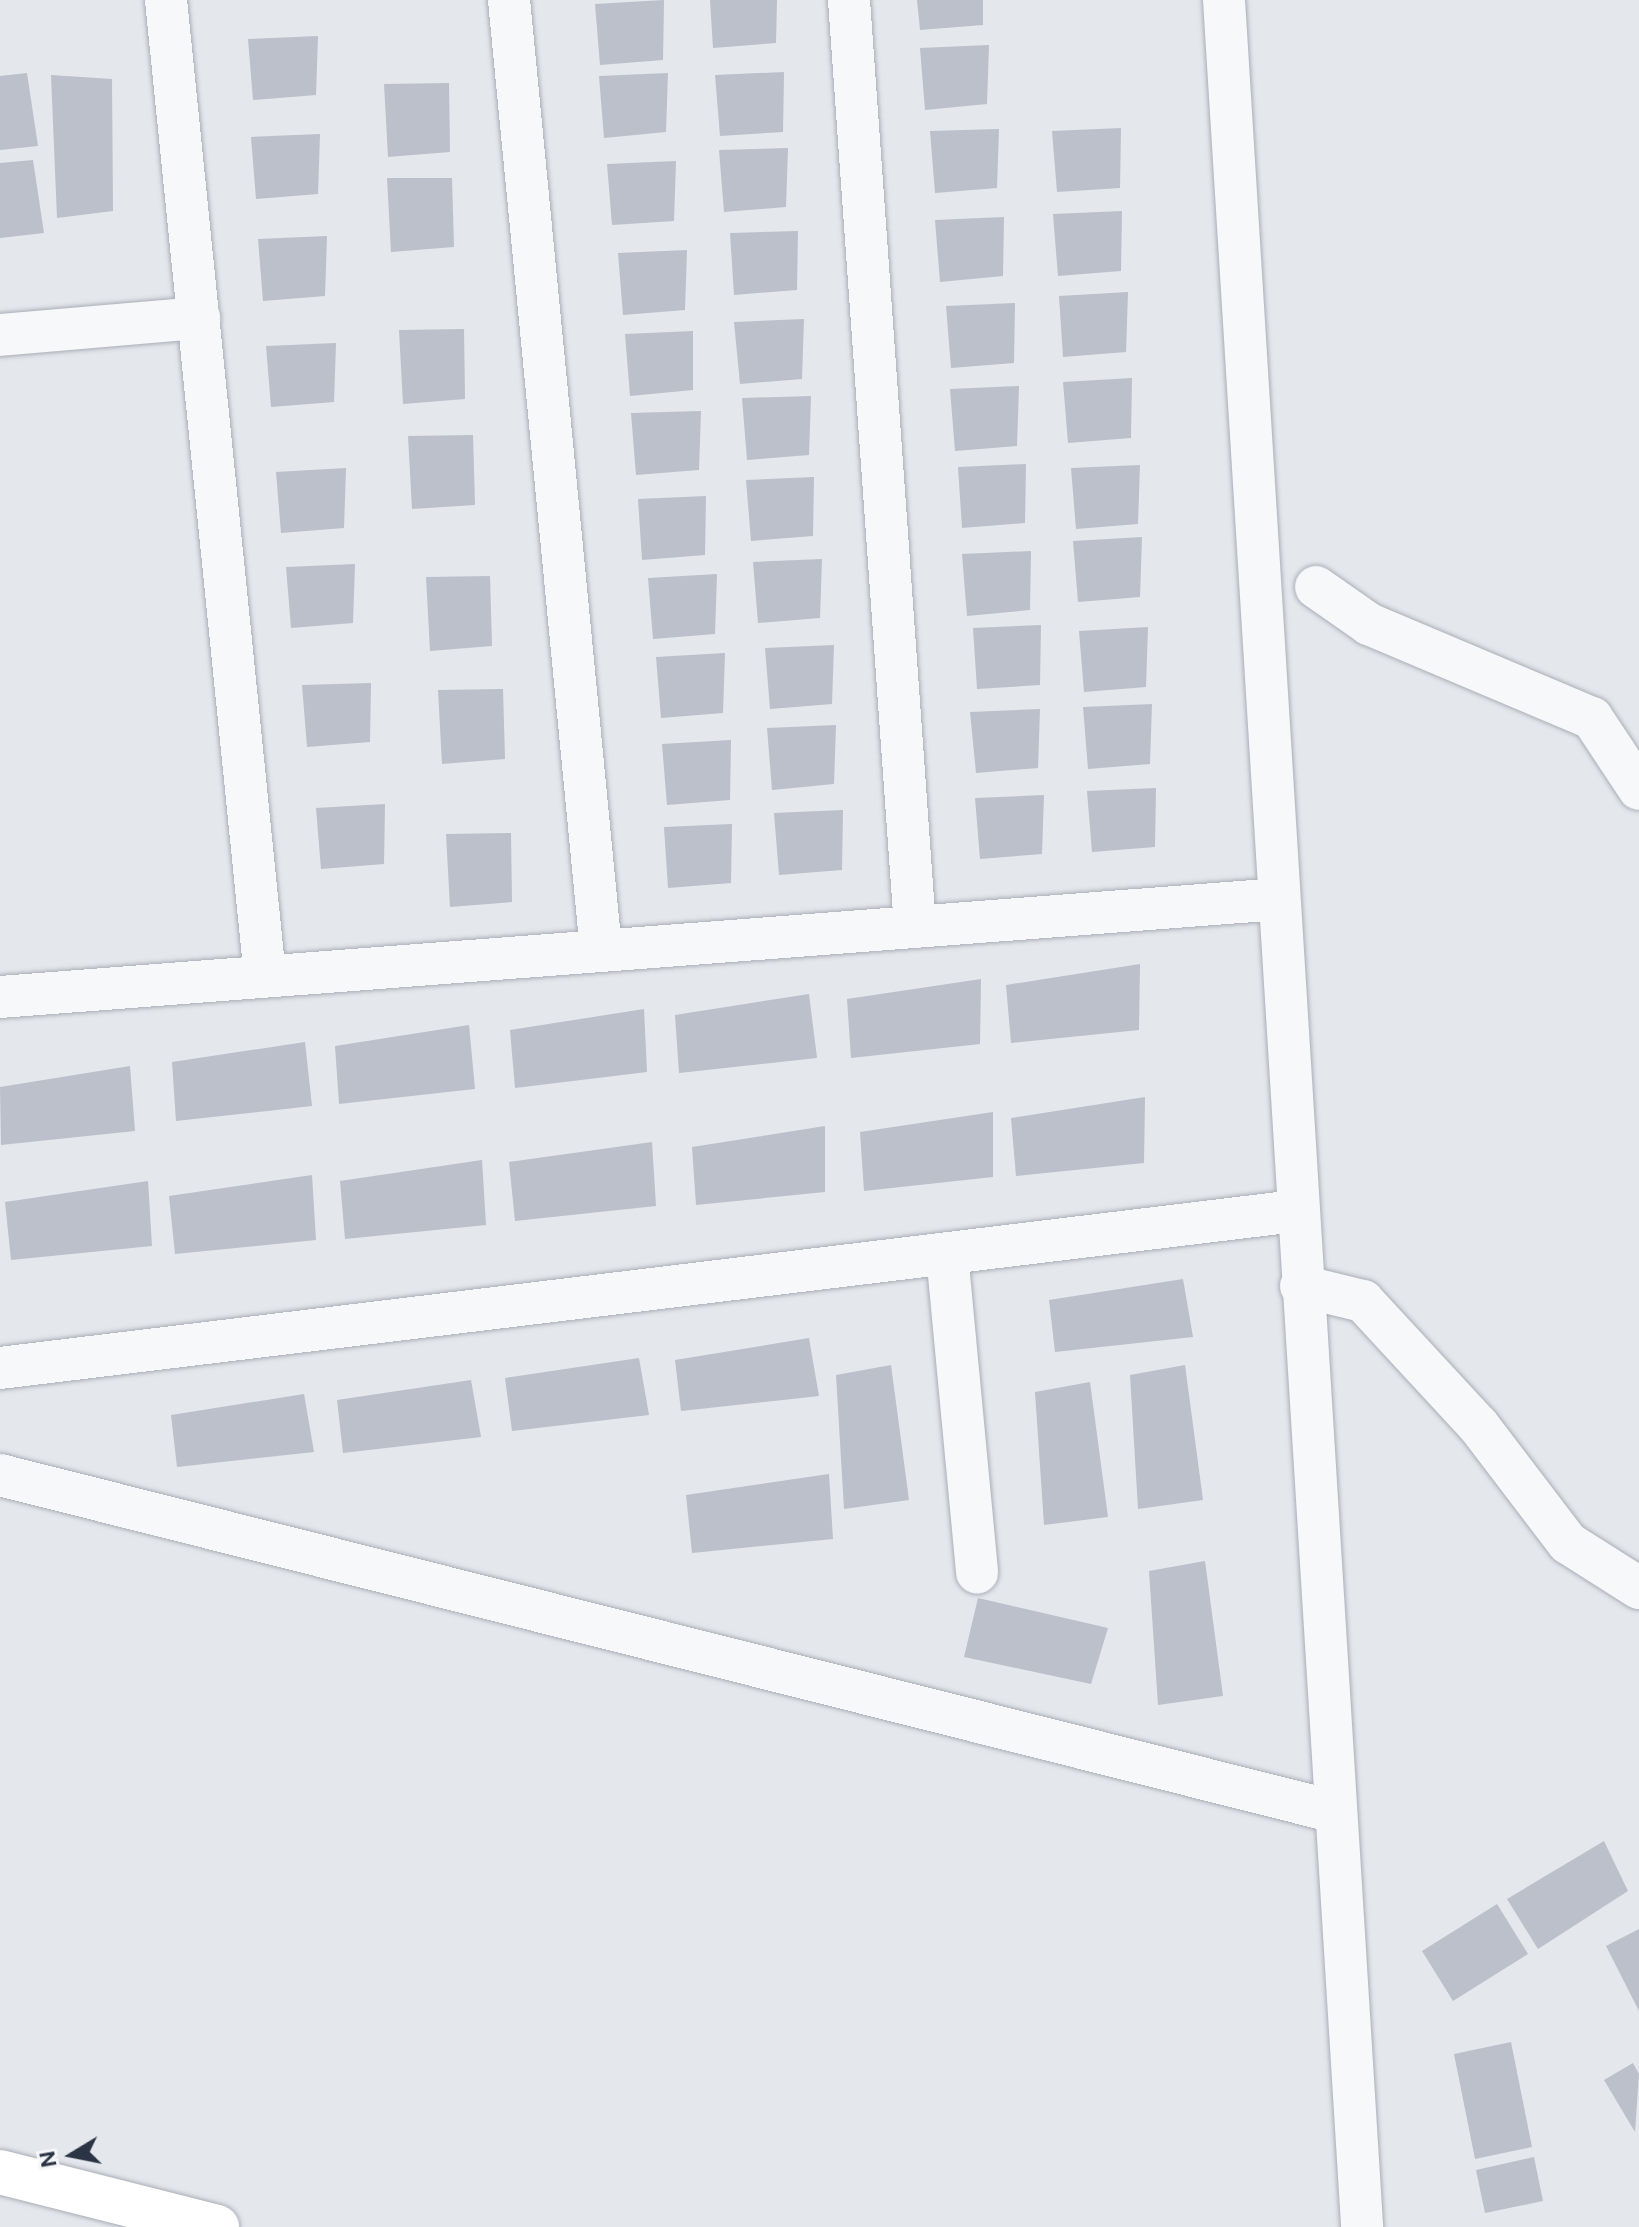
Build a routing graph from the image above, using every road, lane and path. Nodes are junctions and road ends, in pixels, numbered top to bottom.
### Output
1 (166, 0) edge
2 (509, 0) edge
3 (849, 0) edge
4 (1224, 0) edge
5 (199, 318) junction
6 (0, 335) edge
7 (1316, 587) dead end
8 (1639, 789) edge
9 (1278, 899) junction
10 (915, 927) junction
11 (601, 951) junction
12 (265, 976) junction
13 (0, 997) edge
14 (1296, 1211) junction
15 (947, 1254) junction
16 (1301, 1286) junction
17 (0, 1368) edge
18 (0, 1475) edge
19 (977, 1573) dead end
20 (1639, 1588) edge
21 (1332, 1811) junction
22 (0, 2172) edge
23 (217, 2227) edge
24 (1362, 2227) edge

1 - 5 street
2 - 11 street
3 - 10 street
4 - 9 street
5 - 6 street
5 - 12 street
7 - 8 street
9 - 10 street
9 - 14 street
10 - 11 street
11 - 12 street
12 - 13 street
14 - 15 street
14 - 16 street
15 - 17 street
15 - 19 street
16 - 20 street
16 - 21 street
18 - 21 street
21 - 24 street
22 - 23 highway

